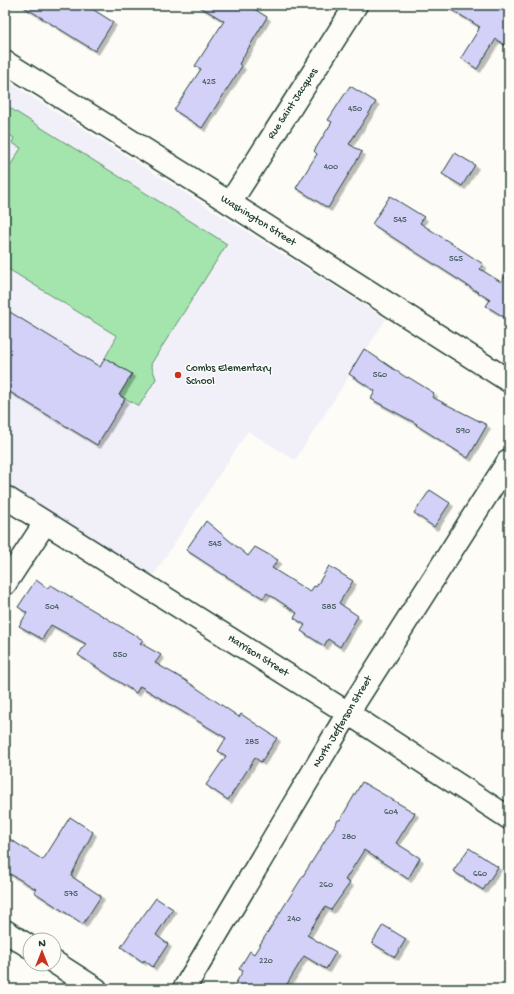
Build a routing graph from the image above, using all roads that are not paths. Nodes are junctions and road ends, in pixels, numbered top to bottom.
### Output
1 (356, 5) edge
2 (5, 62) edge
3 (230, 203) junction
4 (509, 381) edge
5 (509, 460) edge
6 (5, 497) edge
7 (45, 522) junction
8 (5, 584) edge
9 (348, 713) junction
10 (509, 818) edge
11 (5, 931) edge
12 (22, 942) edge
13 (62, 967) edge
14 (96, 989) edge
15 (184, 989) edge

1 - 3 street, Rue Saint Jacques
2 - 3 street, Washington Street
3 - 4 street, Washington Street
5 - 9 street, North Jefferson Street
6 - 7 street, Harrison Street
7 - 8 street
7 - 9 street, Harrison Street
9 - 10 street, Harrison Street
9 - 15 street, North Jefferson Street
11 - 12 street
13 - 14 street

